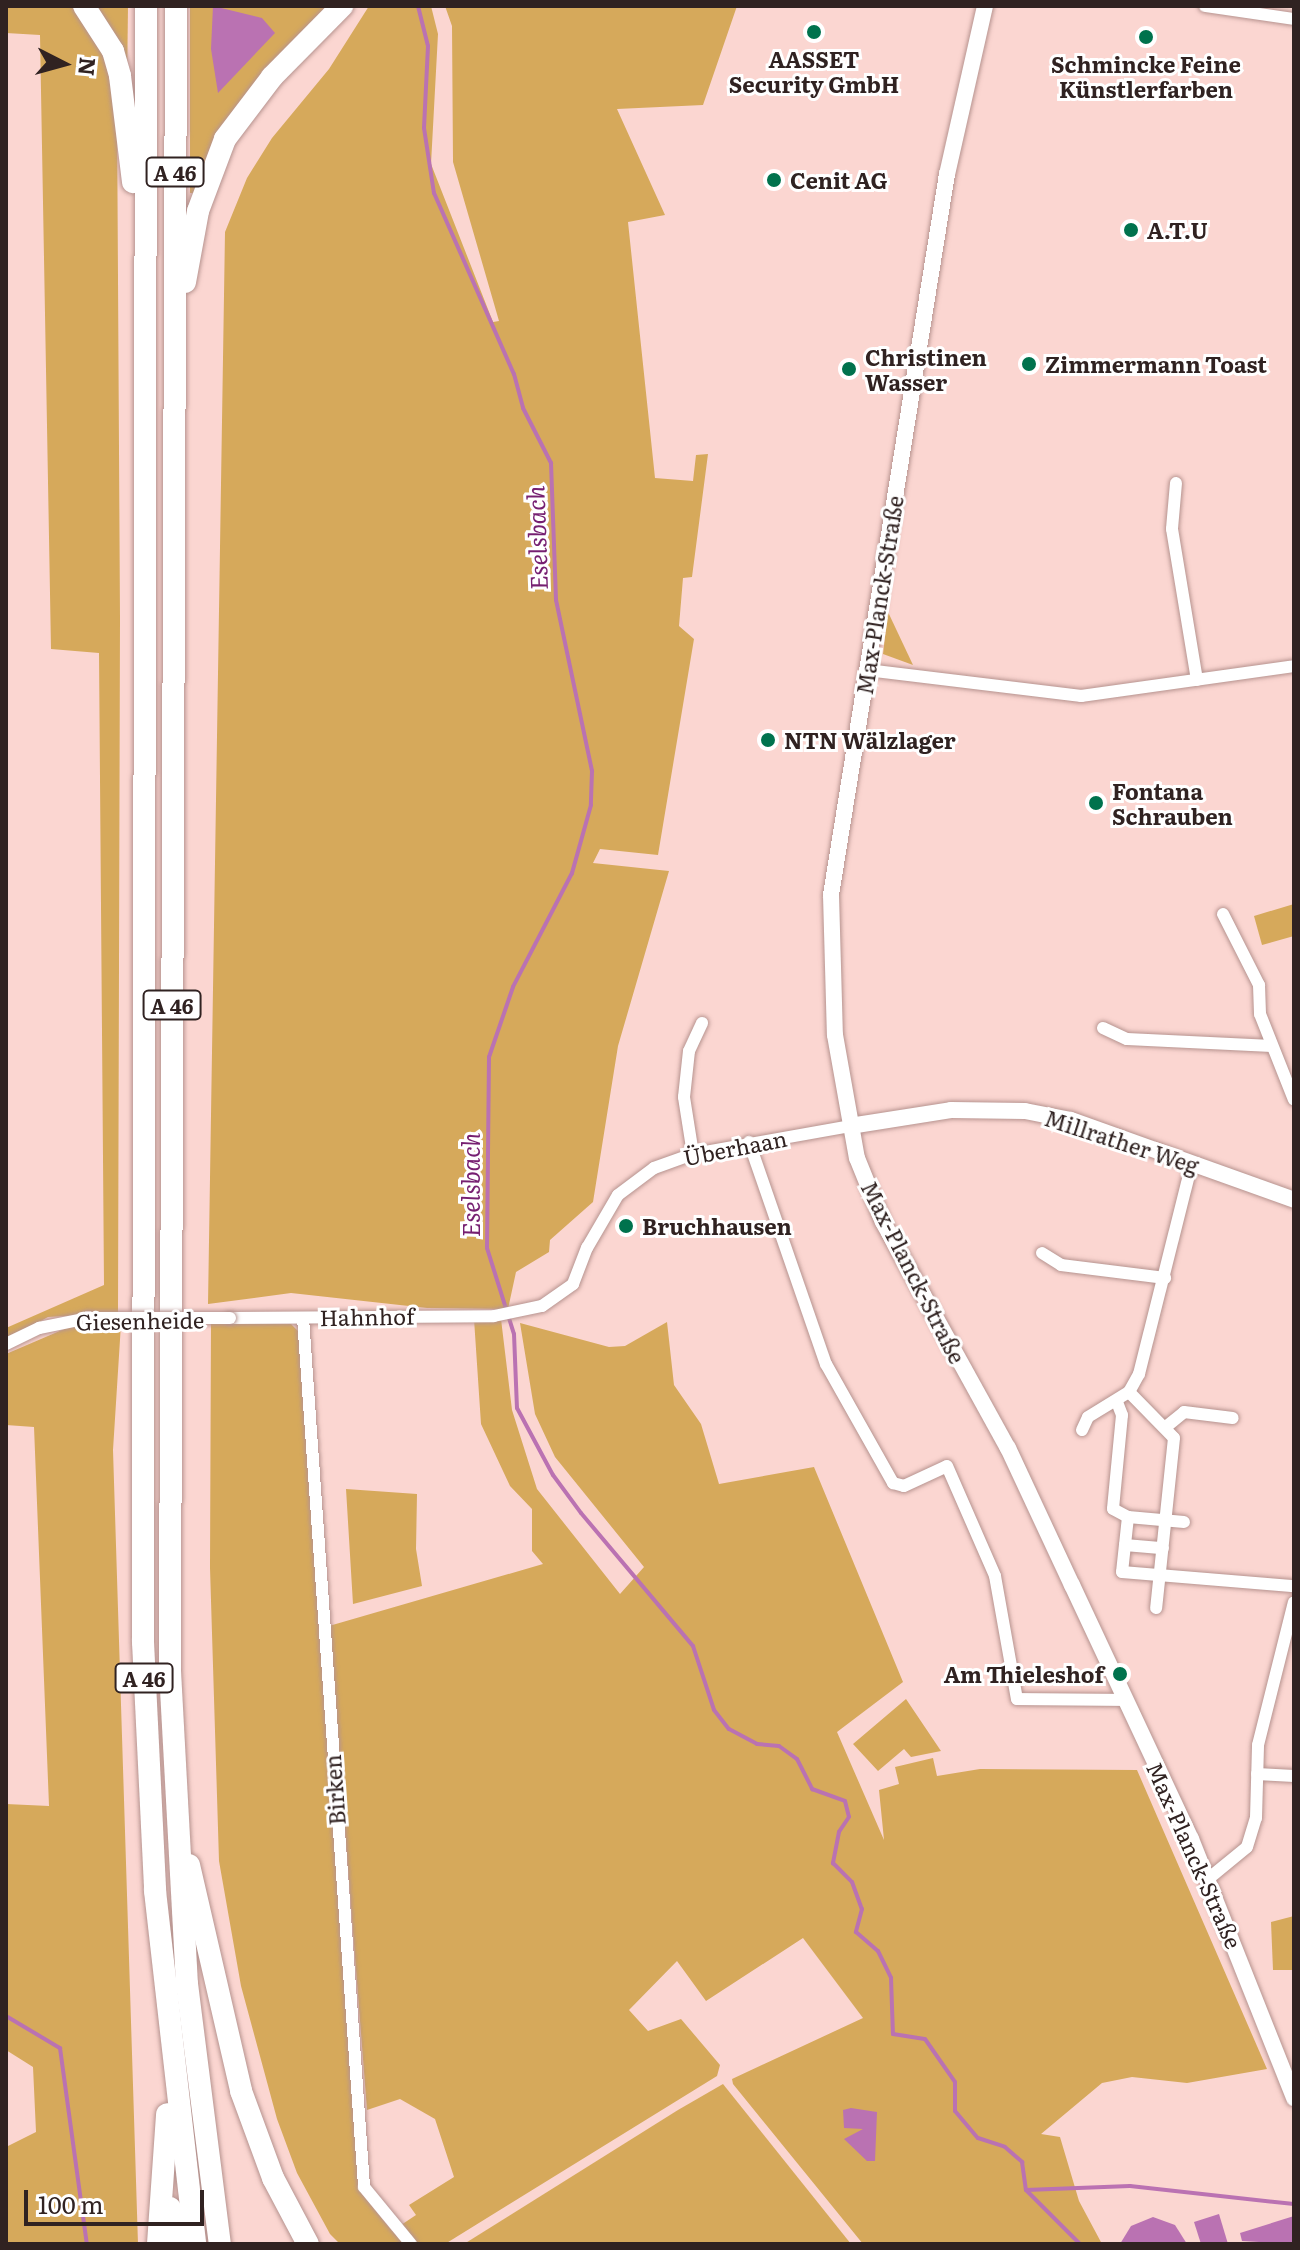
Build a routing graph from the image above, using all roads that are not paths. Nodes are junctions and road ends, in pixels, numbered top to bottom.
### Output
1 (84, 6) edge
2 (146, 6) edge
3 (176, 6) edge
4 (342, 6) edge
5 (985, 6) edge
6 (1205, 6) edge
7 (1294, 19) edge
8 (145, 298) junction
9 (174, 338) junction
10 (1176, 483) dead end
11 (1294, 666) edge
12 (867, 670) junction
13 (1197, 680) junction
14 (1223, 914) dead end
15 (702, 1023) dead end
16 (1103, 1028) dead end
17 (1272, 1046) junction
18 (1294, 1100) edge
19 (850, 1126) junction
20 (749, 1142) junction
21 (693, 1154) junction
22 (1192, 1163) junction
23 (1294, 1200) edge
24 (1042, 1253) dead end
25 (1165, 1278) junction
26 (509, 1315) joint
27 (230, 1318) joint
28 (303, 1318) junction
29 (6, 1344) edge
30 (1129, 1392) junction
31 (1117, 1402) junction
32 (1233, 1418) dead end
33 (1167, 1426) junction
34 (1082, 1430) dead end
35 (1128, 1517) junction
36 (1166, 1521) junction
37 (1184, 1522) dead end
38 (1125, 1545) junction
39 (1163, 1548) junction
40 (1160, 1575) junction
41 (1294, 1586) edge
42 (1294, 1602) edge
43 (1156, 1608) dead end
44 (1289, 1643) edge
45 (1126, 1700) junction
46 (1257, 1774) junction
47 (1294, 1776) edge
48 (174, 1798) junction
49 (1208, 1879) junction
50 (171, 2053) junction
51 (1294, 2098) edge
52 (164, 2159) junction
53 (158, 2244) edge
54 (175, 2244) edge
55 (195, 2244) edge
56 (220, 2244) edge
57 (308, 2244) edge
58 (411, 2244) edge

1 - 8 highway
2 - 8 highway, A 46
3 - 9 highway, A 46
4 - 9 highway
5 - 12 street, Max-Planck-Straße
6 - 7 street
8 - 50 highway, A 46
9 - 48 highway, A 46
10 - 13 street
11 - 13 street
12 - 13 street
12 - 19 street, Max-Planck-Straße
14 - 17 street
15 - 21 street
16 - 17 street
17 - 18 street
19 - 20 street, Überhaan
19 - 22 street, Millrather Weg
19 - 45 street, Max-Planck-Straße
20 - 21 street, Überhaan
20 - 45 street
21 - 26 street, Überhaan
22 - 23 street, Millrather Weg
22 - 25 street
24 - 25 street
25 - 30 street
26 - 28 street, Hahnhof
27 - 28 street, Hahnhof
27 - 29 street, Giesenheide, bridge
28 - 58 street, Birken
30 - 31 street
30 - 33 street
31 - 34 street
31 - 35 street
32 - 33 street
33 - 36 street
35 - 36 street
35 - 38 street
36 - 37 street
36 - 39 street
38 - 39 street
38 - 40 street
39 - 40 street
40 - 41 street
40 - 43 street
42 - 44 street
44 - 46 street
45 - 49 street, Max-Planck-Straße
46 - 47 street
46 - 49 street
48 - 56 highway, A 46
48 - 57 highway
49 - 51 street, Max-Planck-Straße
50 - 52 highway
50 - 55 highway, A 46
52 - 53 highway
52 - 54 highway

